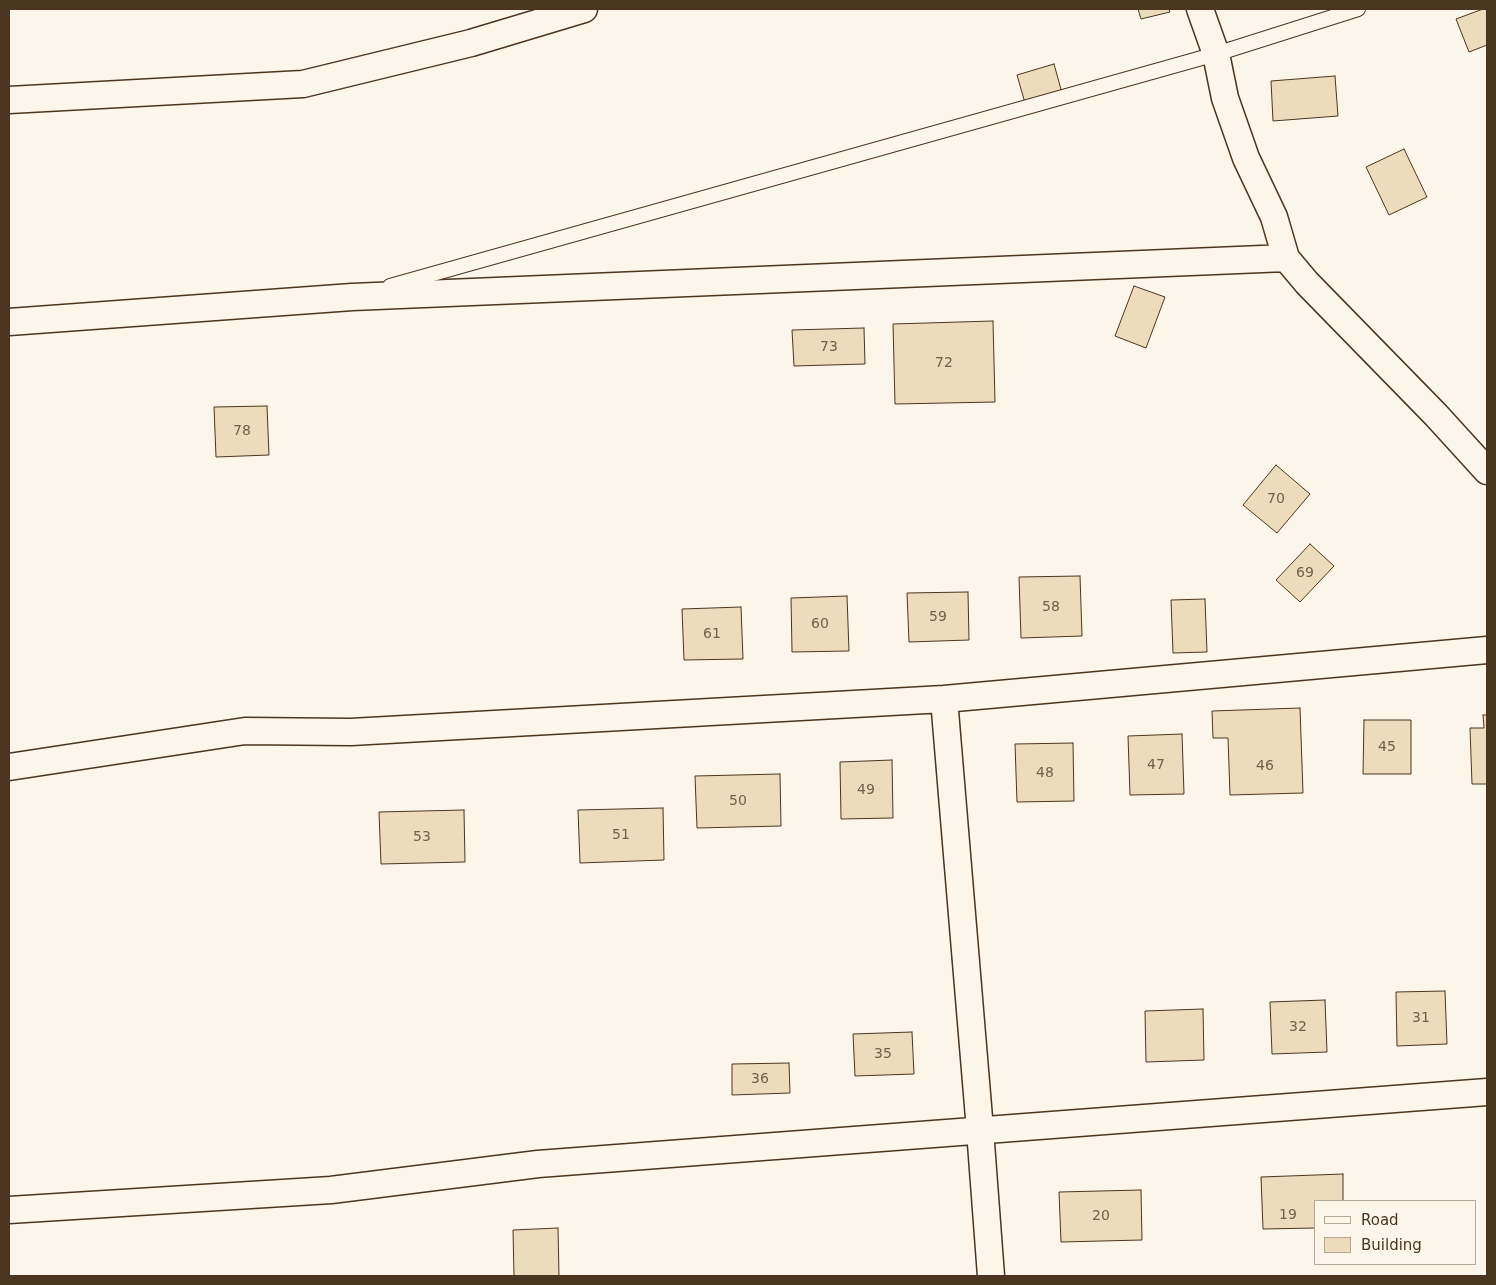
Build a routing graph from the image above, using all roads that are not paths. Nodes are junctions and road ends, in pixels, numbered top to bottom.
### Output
1 (584, 9) edge
2 (1200, 9) edge
3 (1358, 9) edge
4 (1216, 54) junction
5 (9, 100) edge
6 (1286, 258) junction
7 (352, 297) junction
8 (9, 322) edge
9 (1487, 470) edge
10 (1487, 650) edge
11 (944, 699) junction
12 (9, 767) edge
13 (1487, 1092) edge
14 (980, 1130) junction
15 (9, 1210) edge
16 (991, 1276) edge

1 - 5 street
2 - 4 street
3 - 4 lane
4 - 6 street
4 - 7 lane
6 - 7 street
6 - 9 street
7 - 8 street
10 - 11 street
11 - 12 street
11 - 14 street
13 - 14 street
14 - 15 street
14 - 16 street

